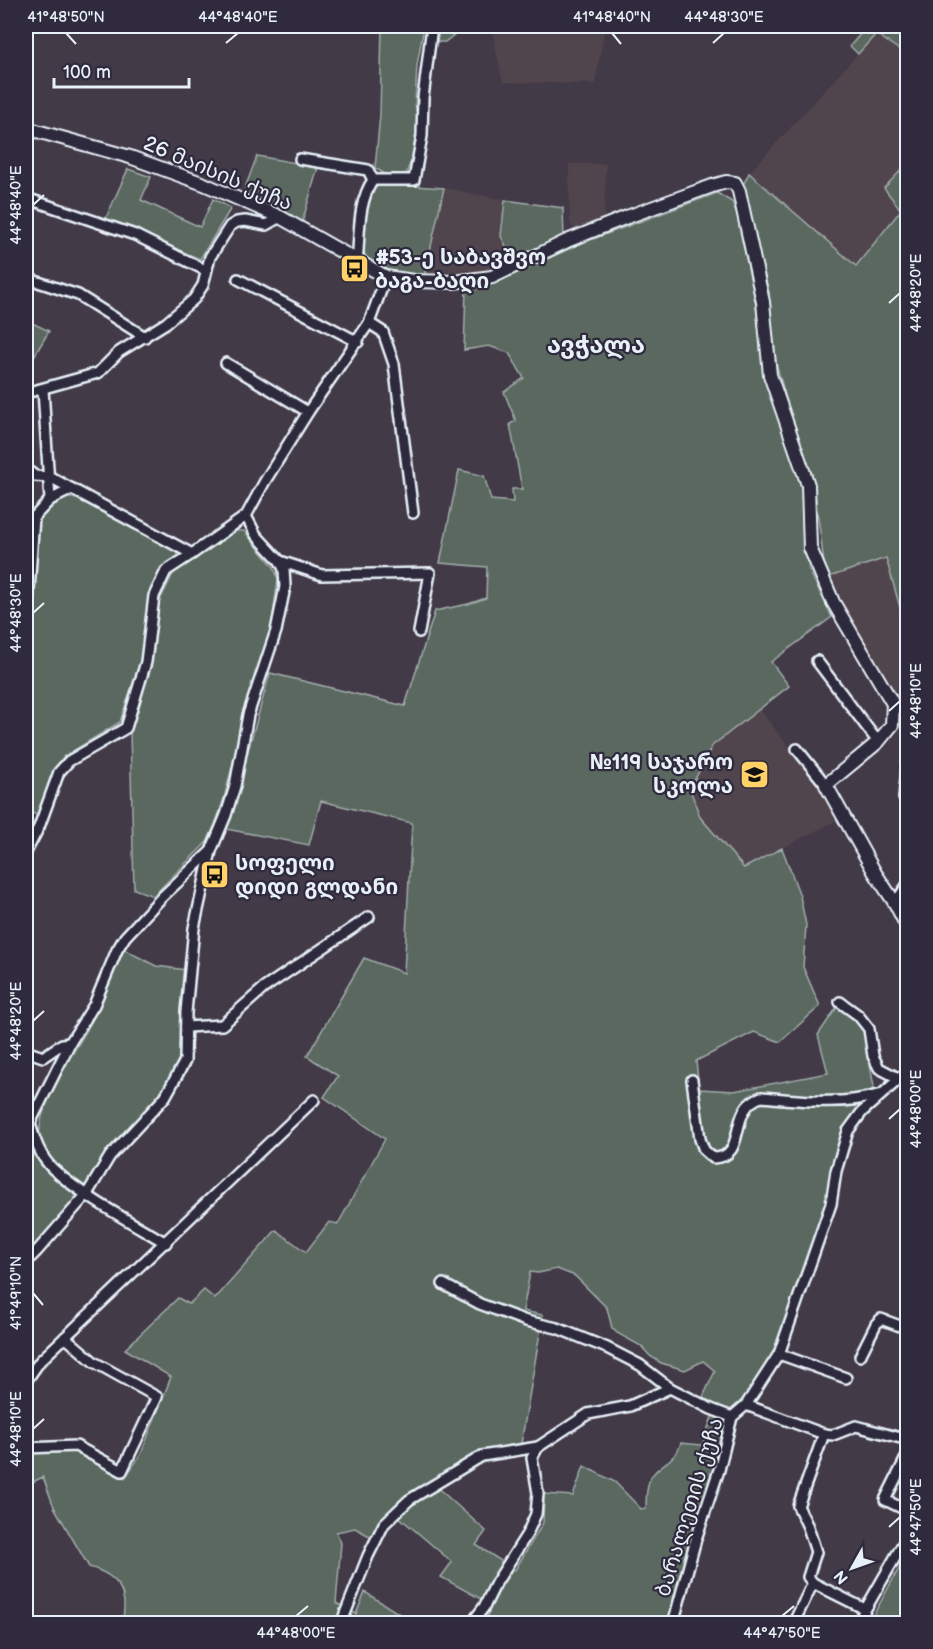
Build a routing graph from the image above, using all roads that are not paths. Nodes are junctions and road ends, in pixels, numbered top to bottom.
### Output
1 (432, 26) edge
2 (26, 128) edge
3 (300, 159) dead end
4 (373, 180) junction
5 (26, 198) edge
6 (280, 217) junction
7 (357, 263) junction
8 (205, 270) junction
9 (386, 277) junction
10 (26, 278) edge
11 (238, 279) dead end
12 (369, 323) junction
13 (145, 337) junction
14 (358, 342) junction
15 (226, 363) dead end
16 (43, 389) junction
17 (26, 393) edge
18 (308, 412) junction
19 (26, 469) edge
20 (50, 477) junction
21 (72, 489) junction
22 (50, 500) junction
23 (413, 513) dead end
24 (246, 516) junction
25 (192, 554) junction
26 (280, 561) junction
27 (418, 632) dead end
28 (26, 633) edge
29 (817, 661) dead end
30 (878, 742) junction
31 (797, 749) dead end
32 (908, 758) edge
33 (826, 785) junction
34 (908, 804) edge
35 (211, 851) junction
36 (26, 852) edge
37 (908, 884) edge
38 (896, 903) junction
39 (369, 917) dead end
40 (908, 928) edge
41 (840, 1002) dead end
42 (186, 1027) junction
43 (70, 1043) junction
44 (26, 1052) edge
45 (908, 1071) edge
46 (898, 1078) junction
47 (692, 1080) dead end
48 (881, 1094) junction
49 (314, 1100) dead end
50 (28, 1127) edge
51 (87, 1194) junction
52 (166, 1243) junction
53 (26, 1262) edge
54 (443, 1284) dead end
55 (908, 1329) edge
56 (65, 1337) junction
57 (779, 1354) junction
58 (860, 1356) dead end
59 (846, 1378) dead end
60 (26, 1381) edge
61 (670, 1388) junction
62 (746, 1405) junction
63 (732, 1417) junction
64 (824, 1434) junction
65 (908, 1440) edge
66 (538, 1447) junction
67 (26, 1448) edge
68 (908, 1454) edge
69 (908, 1511) edge
70 (908, 1535) edge
71 (813, 1583) junction
72 (865, 1610) junction
73 (341, 1623) edge
74 (471, 1623) edge
75 (674, 1623) edge
76 (793, 1623) edge
77 (857, 1623) edge

1 - 4 street
2 - 6 street, 26 მაისის ქუჩა
3 - 4 street
4 - 7 street
5 - 8 street
6 - 7 street, 26 მაისის ქუჩა
6 - 8 street
7 - 9 street, 26 მაისის ქუჩა
8 - 13 street
9 - 12 street
9 - 30 street, 26 მაისის ქუჩა
10 - 13 street
11 - 14 street
12 - 14 street
12 - 23 street
13 - 16 street
14 - 18 street
15 - 18 street
16 - 17 street
16 - 20 street
18 - 24 street
19 - 20 street
20 - 21 street
20 - 22 street
21 - 22 street
21 - 25 street
22 - 28 street
24 - 25 street
24 - 26 street
25 - 36 street
26 - 27 street
26 - 35 street
29 - 30 street
30 - 33 street
31 - 33 street
32 - 34 street
33 - 38 street
35 - 42 street
35 - 43 street
37 - 38 street
38 - 40 street
39 - 42 street
41 - 46 street
42 - 51 street
43 - 44 street
43 - 50 street
45 - 46 street, ბარალეთის ქუჩა
46 - 48 street, ბარალეთის ქუჩა
47 - 48 street
48 - 57 street, ბარალეთის ქუჩა
49 - 52 street
50 - 51 street
51 - 52 street
51 - 53 street
52 - 56 street
54 - 61 street
55 - 58 street
56 - 60 street
56 - 67 street
57 - 59 street
57 - 62 street, ბარალეთის ქუჩა
61 - 63 street
61 - 66 street
62 - 63 street, ბარალეთის ქუჩა
62 - 64 street, ბარალეთის ქუჩა
63 - 75 street, ბარალეთის ქუჩა
64 - 65 street
64 - 71 street
66 - 73 street
66 - 74 street
68 - 69 street
70 - 72 street
71 - 72 street
71 - 76 street
72 - 77 street

